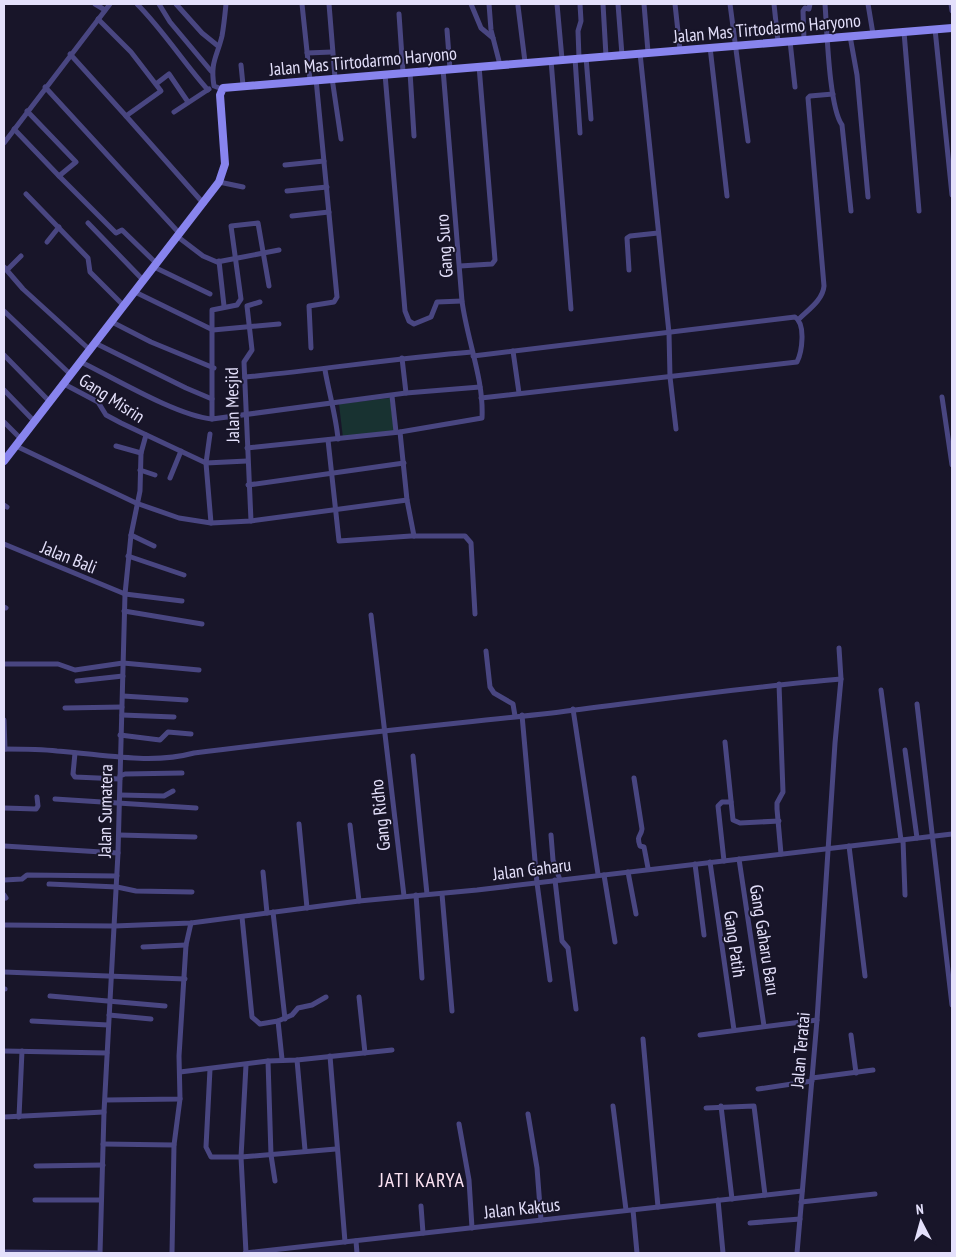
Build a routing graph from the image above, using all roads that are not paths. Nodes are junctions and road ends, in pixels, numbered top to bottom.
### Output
1 (95, 4) edge
2 (110, 4) edge
3 (137, 4) edge
4 (159, 4) edge
5 (176, 4) edge
6 (226, 4) edge
7 (302, 4) edge
8 (329, 4) edge
9 (471, 4) edge
10 (489, 4) edge
11 (557, 4) edge
12 (580, 4) edge
13 (603, 4) edge
14 (618, 4) edge
15 (644, 4) edge
16 (676, 4) edge
17 (730, 4) edge
18 (774, 4) edge
19 (810, 4) edge
20 (825, 4) edge
21 (868, 4) edge
22 (952, 4) edge
23 (518, 6) dead end
24 (105, 10) junction
25 (952, 11) edge
26 (398, 14) dead end
27 (98, 19) junction
28 (952, 28) edge
29 (934, 29) junction
30 (447, 30) dead end
31 (904, 32) junction
32 (873, 34) junction
33 (850, 36) junction
34 (493, 38) junction
35 (828, 38) junction
36 (804, 40) junction
37 (790, 41) junction
38 (778, 42) junction
39 (736, 45) junction
40 (218, 46) junction
41 (710, 47) junction
42 (680, 50) junction
43 (332, 52) junction
44 (307, 53) junction
45 (644, 53) junction
46 (70, 54) junction
47 (622, 54) junction
48 (606, 56) junction
49 (580, 58) junction
50 (562, 59) junction
51 (551, 60) junction
52 (525, 62) junction
53 (500, 64) junction
54 (241, 65) dead end
55 (479, 66) junction
56 (446, 69) junction
57 (211, 70) junction
58 (407, 72) junction
59 (386, 74) junction
60 (333, 78) junction
61 (313, 80) junction
62 (156, 84) junction
63 (243, 86) junction
64 (45, 87) junction
65 (218, 88) junction
66 (795, 88) dead end
67 (208, 90) junction
68 (834, 94) junction
69 (188, 102) junction
70 (27, 112) junction
71 (174, 112) dead end
72 (126, 116) junction
73 (591, 119) dead end
74 (14, 128) junction
75 (952, 130) edge
76 (945, 132) junction
77 (580, 134) dead end
78 (414, 136) dead end
79 (341, 139) dead end
80 (748, 141) dead end
81 (4, 143) edge
82 (324, 161) junction
83 (286, 165) dead end
84 (59, 176) junction
85 (219, 182) junction
86 (243, 187) dead end
87 (327, 187) junction
88 (287, 191) dead end
89 (26, 194) dead end
90 (952, 195) edge
91 (727, 196) dead end
92 (868, 197) dead end
93 (204, 204) junction
94 (851, 211) dead end
95 (918, 211) dead end
96 (329, 212) junction
97 (292, 216) dead end
98 (88, 223) dead end
99 (58, 228) junction
100 (658, 233) junction
101 (179, 235) junction
102 (47, 242) dead end
103 (279, 250) dead end
104 (264, 252) junction
105 (21, 256) dead end
106 (235, 256) junction
107 (219, 261) junction
108 (156, 265) junction
109 (460, 266) junction
110 (5, 268) edge
111 (629, 270) dead end
112 (144, 280) junction
113 (269, 286) dead end
114 (135, 292) junction
115 (210, 294) dead end
116 (462, 301) junction
117 (260, 302) dead end
118 (124, 306) junction
119 (224, 306) junction
120 (572, 309) dead end
121 (4, 310) edge
122 (799, 319) junction
123 (112, 322) junction
124 (279, 324) dead end
125 (249, 327) junction
126 (213, 330) junction
127 (668, 332) junction
128 (95, 343) junction
129 (311, 348) dead end
130 (90, 350) junction
131 (513, 351) junction
132 (472, 354) junction
133 (4, 355) edge
134 (402, 358) junction
135 (81, 362) junction
136 (214, 368) junction
137 (325, 370) junction
138 (70, 374) junction
139 (245, 377) junction
140 (670, 377) junction
141 (64, 384) junction
142 (480, 387) junction
143 (4, 390) edge
144 (406, 393) junction
145 (519, 393) junction
146 (392, 396) junction
147 (942, 397) dead end
148 (481, 398) junction
149 (212, 399) junction
150 (50, 402) junction
151 (330, 403) junction
152 (247, 415) junction
153 (212, 419) junction
154 (34, 421) junction
155 (4, 422) edge
156 (676, 429) dead end
157 (398, 432) junction
158 (210, 434) dead end
159 (146, 435) junction
160 (338, 439) junction
161 (328, 440) junction
162 (18, 443) junction
163 (116, 446) dead end
164 (247, 448) junction
165 (181, 451) junction
166 (140, 453) junction
167 (4, 461) edge
168 (247, 461) junction
169 (206, 463) junction
170 (404, 463) junction
171 (952, 465) edge
172 (140, 470) junction
173 (332, 474) junction
174 (155, 475) dead end
175 (170, 478) dead end
176 (248, 485) junction
177 (407, 500) junction
178 (136, 503) junction
179 (336, 509) junction
180 (251, 521) junction
181 (210, 523) junction
182 (131, 535) junction
183 (414, 536) junction
184 (4, 544) edge
185 (154, 546) dead end
186 (128, 556) junction
187 (184, 575) dead end
188 (125, 594) junction
189 (182, 601) dead end
190 (124, 612) junction
191 (475, 614) dead end
192 (371, 615) dead end
193 (202, 624) dead end
194 (839, 648) dead end
195 (486, 651) dead end
196 (124, 663) junction
197 (4, 664) edge
198 (199, 670) dead end
199 (123, 676) junction
200 (841, 678) junction
201 (77, 681) dead end
202 (779, 684) junction
203 (881, 690) dead end
204 (123, 696) junction
205 (186, 700) dead end
206 (917, 704) dead end
207 (122, 707) junction
208 (66, 708) dead end
209 (573, 709) junction
210 (122, 715) junction
211 (518, 715) junction
212 (174, 717) dead end
213 (4, 720) edge
214 (384, 731) junction
215 (191, 734) dead end
216 (120, 735) junction
217 (725, 742) dead end
218 (4, 749) edge
219 (905, 750) dead end
220 (75, 753) junction
221 (412, 756) dead end
222 (120, 757) junction
223 (182, 774) dead end
224 (120, 778) junction
225 (634, 778) dead end
226 (173, 791) dead end
227 (120, 795) junction
228 (37, 797) dead end
229 (55, 799) dead end
230 (731, 802) junction
231 (119, 804) junction
232 (4, 808) edge
233 (196, 808) dead end
234 (778, 821) junction
235 (299, 824) dead end
236 (350, 826) dead end
237 (952, 834) edge
238 (119, 835) junction
239 (551, 835) dead end
240 (934, 836) junction
241 (195, 837) dead end
242 (917, 838) junction
243 (902, 840) junction
244 (4, 846) edge
245 (849, 846) junction
246 (829, 848) junction
247 (118, 853) junction
248 (781, 854) junction
249 (739, 859) junction
250 (724, 861) junction
251 (710, 862) junction
252 (695, 864) junction
253 (648, 868) junction
254 (264, 872) dead end
255 (628, 872) junction
256 (598, 874) junction
257 (604, 875) junction
258 (117, 876) junction
259 (4, 880) edge
260 (557, 880) junction
261 (537, 883) junction
262 (49, 884) dead end
263 (117, 887) junction
264 (192, 892) dead end
265 (427, 894) junction
266 (442, 894) junction
267 (416, 895) junction
268 (905, 895) dead end
269 (404, 896) junction
270 (359, 902) junction
271 (307, 908) junction
272 (270, 913) junction
273 (636, 914) dead end
274 (242, 917) junction
275 (191, 923) junction
276 (4, 925) edge
277 (114, 926) junction
278 (704, 935) dead end
279 (615, 942) dead end
280 (186, 945) junction
281 (143, 947) dead end
282 (4, 972) edge
283 (865, 976) dead end
284 (112, 977) junction
285 (422, 978) dead end
286 (185, 979) junction
287 (550, 980) dead end
288 (50, 996) dead end
289 (326, 997) dead end
290 (359, 997) dead end
291 (110, 1001) junction
292 (952, 1005) edge
293 (165, 1006) dead end
294 (576, 1009) dead end
295 (452, 1011) dead end
296 (109, 1014) junction
297 (285, 1018) junction
298 (151, 1019) dead end
299 (817, 1020) junction
300 (32, 1021) dead end
301 (278, 1021) junction
302 (108, 1025) junction
303 (764, 1026) junction
304 (734, 1030) junction
305 (700, 1035) dead end
306 (852, 1035) dead end
307 (643, 1039) dead end
308 (4, 1050) edge
309 (392, 1050) dead end
310 (22, 1051) junction
311 (107, 1053) junction
312 (365, 1053) junction
313 (330, 1056) junction
314 (282, 1059) junction
315 (297, 1060) junction
316 (268, 1061) junction
317 (246, 1065) junction
318 (210, 1069) junction
319 (873, 1070) dead end
320 (180, 1072) junction
321 (856, 1073) junction
322 (812, 1079) junction
323 (758, 1089) dead end
324 (106, 1100) junction
325 (180, 1100) junction
326 (613, 1106) dead end
327 (721, 1106) junction
328 (706, 1108) dead end
329 (104, 1112) junction
330 (528, 1114) dead end
331 (4, 1117) edge
332 (19, 1117) junction
333 (460, 1124) dead end
334 (103, 1144) junction
335 (174, 1145) junction
336 (336, 1149) junction
337 (305, 1150) junction
338 (271, 1155) junction
339 (240, 1158) junction
340 (103, 1165) junction
341 (36, 1166) dead end
342 (275, 1181) dead end
343 (802, 1191) junction
344 (875, 1194) dead end
345 (765, 1195) junction
346 (732, 1198) junction
347 (35, 1200) dead end
348 (101, 1200) junction
349 (718, 1200) junction
350 (801, 1202) junction
351 (421, 1206) dead end
352 (658, 1207) junction
353 (626, 1210) junction
354 (633, 1210) junction
355 (800, 1219) junction
356 (541, 1220) junction
357 (750, 1223) dead end
358 (472, 1228) junction
359 (423, 1233) junction
360 (356, 1241) junction
361 (345, 1242) junction
362 (4, 1252) edge
363 (269, 1252) edge
364 (100, 1253) edge
365 (172, 1253) edge
366 (245, 1253) edge
367 (357, 1253) edge
368 (637, 1253) edge
369 (723, 1253) edge
370 (798, 1253) edge

1 - 24 street
2 - 24 street
3 - 67 street
4 - 57 street
5 - 40 street
6 - 40 street
7 - 44 street
8 - 43 street
9 - 34 street
10 - 34 street
11 - 50 street
12 - 49 street
13 - 48 street
14 - 47 street
15 - 45 street
16 - 42 street
17 - 39 street
18 - 38 street
19 - 36 street
20 - 35 street
21 - 32 street
22 - 25 street
23 - 52 street
24 - 27 street
26 - 58 street
27 - 46 street
27 - 62 street
28 - 29 street, Jalan Mas Tirtodarmo Haryono
29 - 31 street, Jalan Mas Tirtodarmo Haryono
29 - 76 street
30 - 56 street, Gang Suro
31 - 32 street, Jalan Mas Tirtodarmo Haryono
31 - 95 street
32 - 33 street, Jalan Mas Tirtodarmo Haryono
33 - 35 street, Jalan Mas Tirtodarmo Haryono
33 - 92 street
34 - 53 street
35 - 36 street, Jalan Mas Tirtodarmo Haryono
35 - 68 street
36 - 37 street, Jalan Mas Tirtodarmo Haryono
37 - 38 street, Jalan Mas Tirtodarmo Haryono
37 - 66 street
38 - 39 street, Jalan Mas Tirtodarmo Haryono
39 - 41 street, Jalan Mas Tirtodarmo Haryono
39 - 80 street
40 - 57 street
41 - 42 street, Jalan Mas Tirtodarmo Haryono
41 - 91 street
42 - 45 street, Jalan Mas Tirtodarmo Haryono
43 - 44 street
43 - 60 street
44 - 61 street
45 - 47 street, Jalan Mas Tirtodarmo Haryono
45 - 100 street
46 - 64 street
46 - 72 street
47 - 48 street, Jalan Mas Tirtodarmo Haryono
48 - 49 street, Jalan Mas Tirtodarmo Haryono
49 - 50 street, Jalan Mas Tirtodarmo Haryono
49 - 73 street
49 - 77 street
50 - 51 street, Jalan Mas Tirtodarmo Haryono
51 - 52 street, Jalan Mas Tirtodarmo Haryono
51 - 120 street
52 - 53 street, Jalan Mas Tirtodarmo Haryono
53 - 55 street, Jalan Mas Tirtodarmo Haryono
54 - 63 street
55 - 56 street, Jalan Mas Tirtodarmo Haryono
55 - 109 street
56 - 58 street, Jalan Mas Tirtodarmo Haryono
56 - 109 street, Gang Suro
57 - 65 street
58 - 59 street, Jalan Mas Tirtodarmo Haryono
58 - 78 street
59 - 60 street, Jalan Mas Tirtodarmo Haryono
59 - 116 street
60 - 61 street, Jalan Mas Tirtodarmo Haryono
60 - 79 street
61 - 63 street, Jalan Mas Tirtodarmo Haryono
61 - 82 street
62 - 69 street
62 - 72 street
63 - 65 street, Jalan Mas Tirtodarmo Haryono
64 - 70 street
64 - 101 street
65 - 67 street
65 - 85 street
67 - 69 street
68 - 94 street
68 - 122 street
69 - 71 street
70 - 74 street
70 - 84 street
72 - 93 street
74 - 81 street
74 - 84 street
75 - 76 street
76 - 90 street
82 - 83 street
82 - 87 street
84 - 108 street
85 - 86 street
85 - 93 street
87 - 88 street
87 - 96 street
89 - 99 street
93 - 101 street
96 - 97 street
96 - 129 street
98 - 112 street
99 - 102 street
99 - 118 street
100 - 111 street
100 - 127 street
101 - 107 street
101 - 108 street
103 - 104 street
104 - 106 street
104 - 106 street
104 - 113 street
105 - 110 street
106 - 107 street
106 - 119 street
107 - 119 street
108 - 112 street
108 - 115 street
109 - 116 street, Gang Suro
110 - 130 street
112 - 114 street
114 - 118 street
114 - 126 street
116 - 132 street, Gang Suro
117 - 125 street, Jalan Mesjid
118 - 123 street
119 - 126 street
121 - 138 street
122 - 127 street
122 - 140 street
123 - 128 street
123 - 136 street
124 - 125 street
125 - 126 street
125 - 139 street, Jalan Mesjid
126 - 136 street
127 - 131 street
127 - 140 street
128 - 130 street
128 - 149 street
130 - 135 street
131 - 132 street
131 - 145 street
132 - 134 street
132 - 142 street, Gang Suro
133 - 150 street
134 - 137 street
134 - 144 street
135 - 138 street
135 - 153 street
136 - 149 street
137 - 139 street
137 - 151 street
138 - 141 street
139 - 152 street, Jalan Mesjid
140 - 145 street
140 - 156 street
141 - 150 street
141 - 159 street, Gang Misrin
142 - 144 street
142 - 148 street, Gang Suro
143 - 154 street
144 - 146 street
145 - 148 street
146 - 151 street
146 - 157 street
147 - 171 street
148 - 157 street, Gang Suro
149 - 153 street
150 - 154 street
151 - 152 street
151 - 160 street
152 - 153 street
152 - 164 street, Jalan Mesjid
154 - 162 street
155 - 162 street
157 - 160 street
157 - 170 street
158 - 169 street
159 - 165 street, Gang Misrin
159 - 166 street, Jalan Sumatera
160 - 161 street
161 - 164 street
161 - 173 street
162 - 167 street
162 - 178 street
163 - 166 street
164 - 168 street, Jalan Mesjid
165 - 169 street, Gang Misrin
165 - 175 street
166 - 172 street, Jalan Sumatera
168 - 169 street
168 - 176 street, Jalan Mesjid
169 - 181 street
170 - 173 street
170 - 177 street
172 - 174 street
172 - 178 street, Jalan Sumatera
173 - 176 street
173 - 179 street
176 - 180 street, Jalan Mesjid
177 - 179 street
177 - 183 street
178 - 181 street
178 - 182 street, Jalan Sumatera
179 - 180 street
179 - 183 street
180 - 181 street
182 - 185 street
182 - 186 street, Jalan Sumatera
183 - 191 street
184 - 188 street, Jalan Bali
186 - 187 street
186 - 188 street, Jalan Sumatera
188 - 189 street, Jalan Bali
188 - 190 street, Jalan Sumatera
190 - 193 street
190 - 196 street, Jalan Sumatera
192 - 214 street, Gang Ridho
194 - 200 street, Jalan Teratai
195 - 211 street
196 - 197 street
196 - 198 street
196 - 199 street, Jalan Sumatera
199 - 201 street
199 - 204 street, Jalan Sumatera
200 - 202 street
200 - 246 street, Jalan Teratai
202 - 209 street
202 - 234 street
203 - 243 street
204 - 205 street
204 - 207 street, Jalan Sumatera
206 - 240 street
207 - 208 street
207 - 210 street, Jalan Sumatera
209 - 211 street
209 - 256 street
210 - 212 street
210 - 216 street, Jalan Sumatera
211 - 214 street
211 - 261 street
213 - 218 street
214 - 222 street
214 - 269 street, Gang Ridho
215 - 216 street
216 - 222 street, Jalan Sumatera
217 - 230 street
218 - 220 street
219 - 242 street
220 - 222 street
220 - 224 street
221 - 265 street
222 - 224 street, Jalan Sumatera
223 - 224 street
224 - 227 street, Jalan Sumatera
225 - 253 street
226 - 227 street
227 - 231 street, Jalan Sumatera
228 - 232 street
229 - 231 street
230 - 234 street
230 - 250 street
231 - 233 street
231 - 238 street, Jalan Sumatera
234 - 248 street
235 - 271 street
236 - 270 street
237 - 240 street, Jalan Gaharu
238 - 241 street
238 - 247 street, Jalan Sumatera
239 - 260 street
240 - 242 street, Jalan Gaharu
240 - 292 street
242 - 243 street, Jalan Gaharu
243 - 245 street, Jalan Gaharu
243 - 268 street
244 - 247 street
245 - 246 street, Jalan Gaharu
245 - 283 street
246 - 248 street, Jalan Gaharu
246 - 299 street, Jalan Teratai
247 - 258 street, Jalan Sumatera
248 - 249 street, Jalan Gaharu
249 - 250 street, Jalan Gaharu
249 - 303 street, Gang Gaharu Baru
250 - 251 street, Jalan Gaharu
251 - 252 street, Jalan Gaharu
251 - 304 street, Gang Patih
252 - 253 street, Jalan Gaharu
252 - 278 street
253 - 255 street, Jalan Gaharu
254 - 272 street
255 - 257 street, Jalan Gaharu
255 - 273 street
256 - 257 street, Jalan Gaharu
256 - 260 street, Jalan Gaharu
257 - 279 street
258 - 259 street
258 - 263 street, Jalan Sumatera
260 - 261 street, Jalan Gaharu
260 - 294 street
261 - 266 street, Jalan Gaharu
261 - 287 street
262 - 263 street
263 - 264 street
263 - 277 street, Jalan Sumatera
265 - 266 street, Jalan Gaharu
265 - 267 street, Jalan Gaharu
266 - 295 street
267 - 269 street, Jalan Gaharu
267 - 285 street
269 - 270 street, Jalan Gaharu
270 - 271 street, Jalan Gaharu
271 - 272 street, Jalan Gaharu
272 - 274 street, Jalan Gaharu
272 - 297 street
274 - 275 street, Jalan Gaharu
274 - 301 street
275 - 277 street, Jalan Gaharu
275 - 280 street
276 - 277 street, Jalan Gaharu
277 - 284 street, Jalan Sumatera
280 - 281 street
280 - 286 street
282 - 284 street
284 - 286 street
284 - 291 street, Jalan Sumatera
286 - 320 street
288 - 291 street
289 - 297 street
290 - 312 street
291 - 293 street
291 - 296 street, Jalan Sumatera
296 - 298 street
296 - 302 street, Jalan Sumatera
297 - 301 street
299 - 303 street
299 - 322 street, Jalan Teratai
300 - 302 street
301 - 314 street
302 - 311 street, Jalan Sumatera
303 - 304 street
304 - 305 street
306 - 321 street
307 - 352 street
308 - 310 street
309 - 312 street
310 - 311 street
310 - 332 street
311 - 324 street, Jalan Sumatera
312 - 313 street
313 - 315 street
313 - 336 street
314 - 315 street
314 - 316 street
315 - 337 street
316 - 317 street
316 - 338 street
317 - 318 street
317 - 339 street
318 - 320 street
318 - 339 street
319 - 321 street
320 - 325 street
321 - 322 street
322 - 323 street
322 - 343 street, Jalan Teratai
324 - 325 street
324 - 329 street, Jalan Sumatera
325 - 335 street
326 - 353 street
327 - 328 street
327 - 345 street
327 - 346 street
329 - 332 street
329 - 334 street, Jalan Sumatera
330 - 356 street
331 - 332 street
333 - 358 street
334 - 335 street
334 - 340 street, Jalan Sumatera
335 - 365 street
336 - 337 street
336 - 361 street
337 - 338 street
338 - 339 street
338 - 342 street
339 - 366 street
340 - 341 street
340 - 348 street, Jalan Sumatera
343 - 345 street, Jalan Kaktus
343 - 350 street, Jalan Teratai
344 - 350 street
345 - 346 street, Jalan Kaktus
346 - 349 street, Jalan Kaktus
347 - 348 street
348 - 364 street, Jalan Sumatera
349 - 352 street, Jalan Kaktus
349 - 369 street
350 - 355 street, Jalan Teratai
351 - 359 street
352 - 354 street, Jalan Kaktus
353 - 354 street, Jalan Kaktus
353 - 356 street, Jalan Kaktus
354 - 368 street
355 - 357 street
355 - 370 street, Jalan Teratai
356 - 358 street, Jalan Kaktus
358 - 359 street, Jalan Kaktus
359 - 360 street, Jalan Kaktus
360 - 361 street, Jalan Kaktus
360 - 367 street
361 - 363 street, Jalan Kaktus
362 - 364 street
363 - 366 street, Jalan Kaktus

